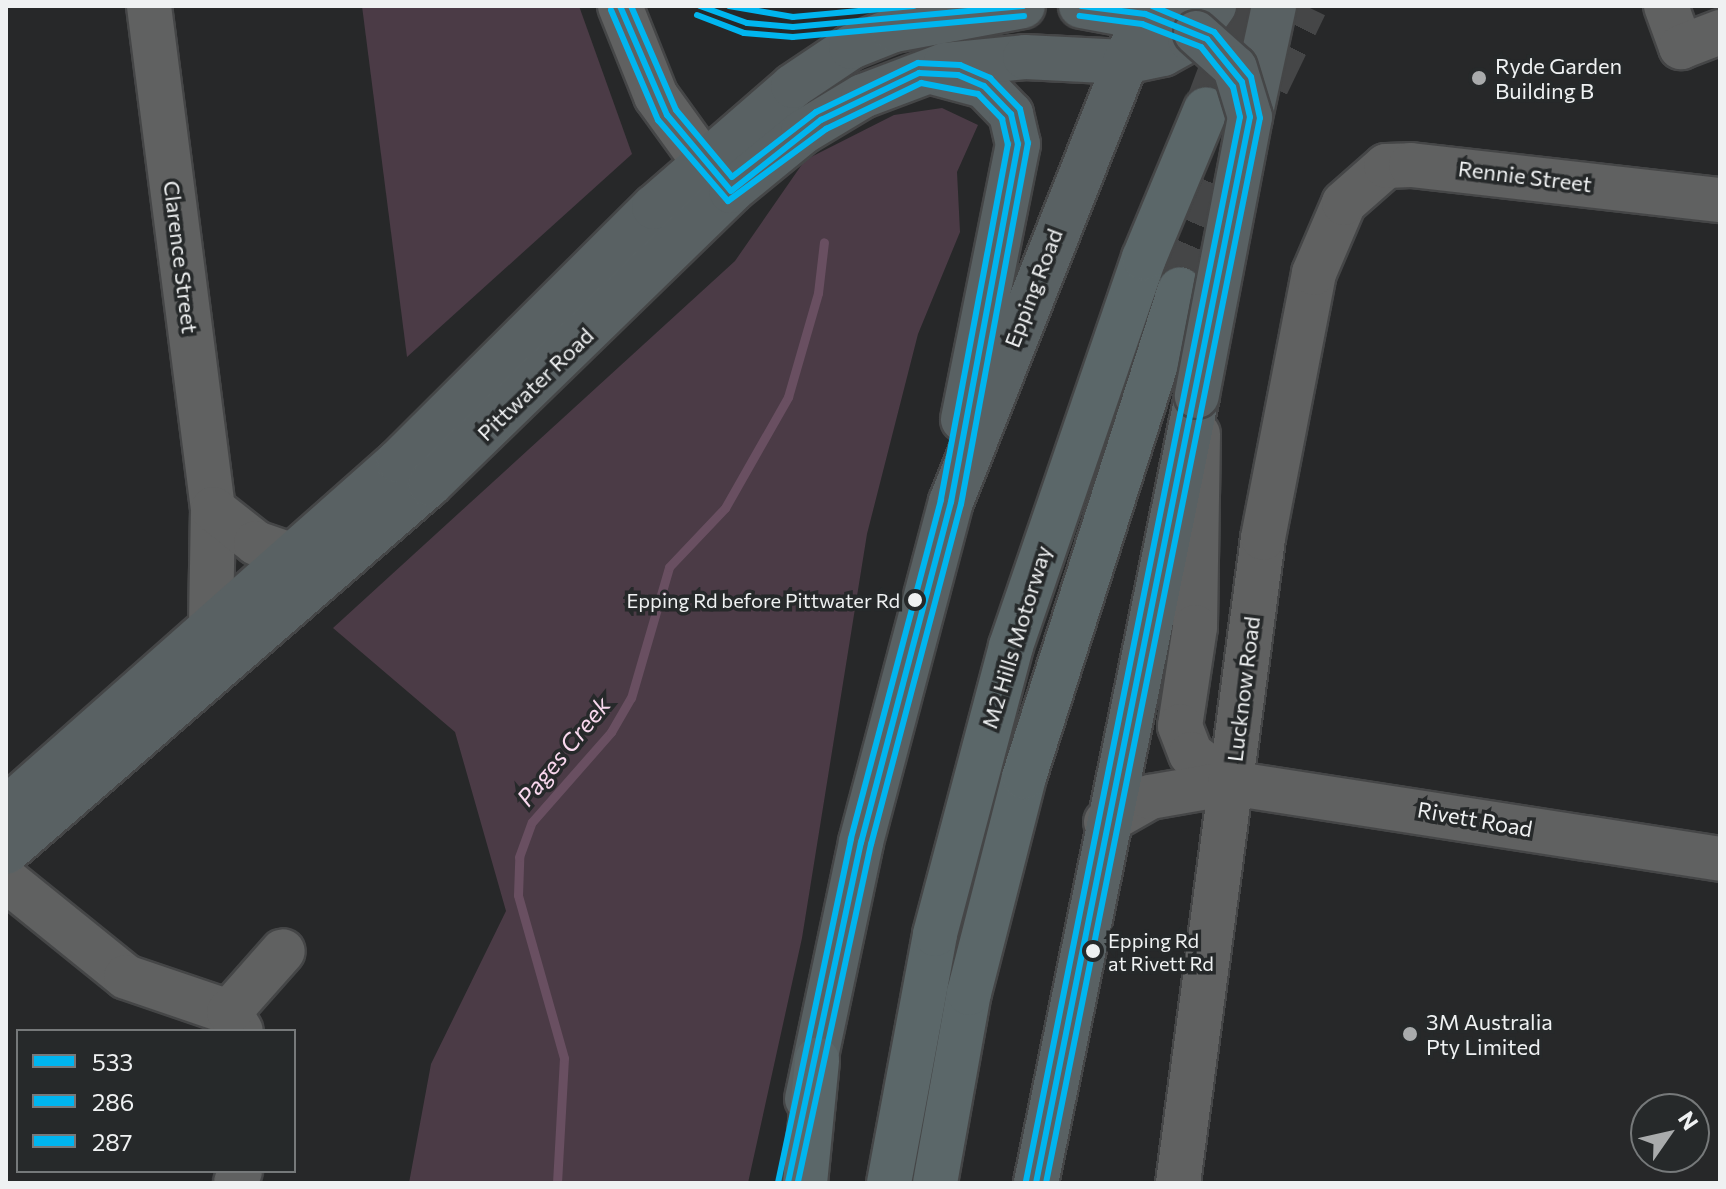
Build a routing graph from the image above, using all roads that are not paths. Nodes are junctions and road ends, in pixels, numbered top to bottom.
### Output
1 (149, 6) edge
2 (620, 6) edge
3 (876, 6) edge
4 (1023, 6) edge
5 (1081, 6) edge
6 (1274, 6) edge
7 (1666, 6) edge
8 (1147, 10) edge
9 (1195, 29) edge
10 (1720, 32) edge
11 (1125, 62) junction
12 (919, 73) junction
13 (793, 86) junction
14 (1206, 109) tunnel mouth
15 (1250, 117) junction
16 (717, 176) junction
17 (1720, 200) edge
18 (1344, 203) joint
19 (1180, 289) tunnel mouth
20 (1197, 396) junction
21 (951, 502) junction
22 (213, 509) junction
23 (291, 555) junction
24 (211, 627) junction
25 (1230, 783) junction
26 (22, 795) edge
27 (1106, 822) junction
28 (6, 840) edge
29 (6, 852) edge
30 (1720, 859) edge
31 (6, 880) edge
32 (283, 951) dead end
33 (235, 1022) edge
34 (817, 1060) junction
35 (788, 1183) edge
36 (805, 1183) edge
37 (889, 1183) edge
38 (935, 1183) edge
39 (1036, 1183) edge
40 (1178, 1183) edge

1 - 22 street, Clarence Street
2 - 16 street
3 - 13 main road
4 - 13 main road, Pittwater Road
5 - 8 main road
6 - 15 main road
7 - 10 street
8 - 9 main road
8 - 11 main road, Epping Road
9 - 11 main road, Pittwater Road
9 - 15 main road, bridge
11 - 12 main road, Pittwater Road
11 - 21 main road, Epping Road
12 - 16 main road, Pittwater Road
12 - 21 main road
13 - 16 main road, Pittwater Road
14 - 37 highway, M2 Hills Motorway
15 - 20 main road, bridge
16 - 23 main road, Pittwater Road
16 - 29 main road, Pittwater Road
17 - 18 street, Rennie Street
18 - 25 street, Lucknow Road
19 - 38 highway
20 - 25 street, Rivett Road
20 - 27 main road
21 - 34 main road, Epping Road
22 - 23 street
22 - 24 street, Clarence Street
23 - 24 main road, Pittwater Road
24 - 26 main road, Pittwater Road
25 - 27 street, Rivett Road
25 - 30 street, Rivett Road
25 - 40 street, Lucknow Road
26 - 28 street
27 - 39 main road
31 - 33 street
32 - 33 street
34 - 35 main road, Epping Road
34 - 36 highway

